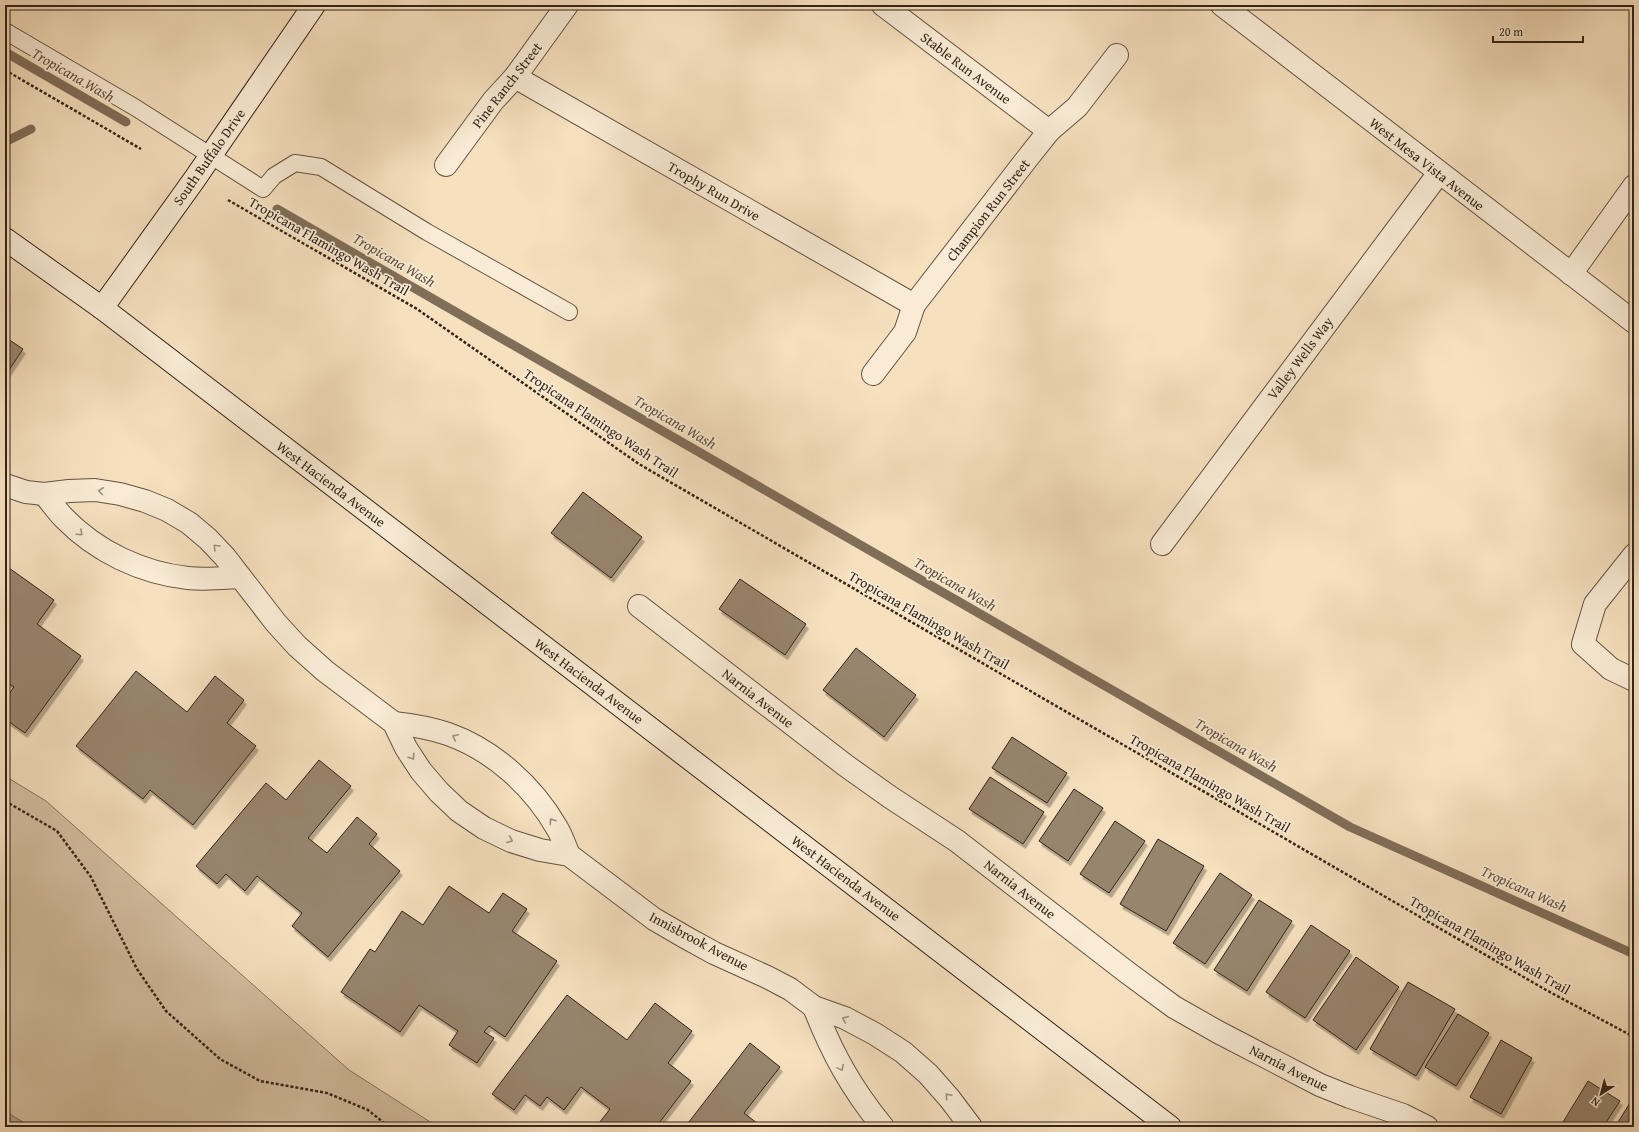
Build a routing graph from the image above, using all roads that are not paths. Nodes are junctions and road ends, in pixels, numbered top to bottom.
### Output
1 (314, 5) edge
2 (568, 5) edge
3 (882, 5) edge
4 (1222, 5) edge
5 (5, 31) edge
6 (1117, 55) dead end
7 (515, 77) junction
8 (1049, 131) junction
9 (209, 156) junction
10 (446, 165) dead end
11 (1439, 173) junction
12 (1634, 186) edge
13 (5, 239) edge
14 (1570, 274) junction
15 (914, 305) junction
16 (102, 308) junction
17 (569, 312) dead end
18 (1634, 322) edge
19 (873, 374) dead end
20 (5, 485) edge
21 (44, 494) junction
22 (1162, 544) dead end
23 (1634, 555) edge
24 (240, 577) junction
25 (639, 606) dead end
26 (1634, 680) edge
27 (394, 723) junction
28 (569, 856) junction
29 (814, 1006) junction
30 (883, 1127) edge
31 (971, 1127) edge
32 (1170, 1127) edge
33 (1427, 1127) edge

1 - 9 street, South Buffalo Drive
2 - 7 street, Pine Ranch Street
3 - 8 street, Stable Run Avenue
4 - 11 street, West Mesa Vista Avenue
5 - 9 lane
6 - 8 street, Champion Run Street
7 - 10 street, Pine Ranch Street
7 - 15 street, Trophy Run Drive
8 - 15 street, Champion Run Street
9 - 16 street, South Buffalo Drive
9 - 17 lane
11 - 14 street, West Mesa Vista Avenue
11 - 22 street, Valley Wells Way
12 - 14 street
13 - 16 street, West Hacienda Avenue
14 - 18 street, West Mesa Vista Avenue
15 - 19 street, Champion Run Street
16 - 32 street, West Hacienda Avenue
20 - 21 street, Innisbrook Avenue
21 -> 24 street
24 -> 21 street, Innisbrook Avenue
23 - 26 street
24 - 27 street, Innisbrook Avenue
25 - 33 street, Narnia Avenue
27 -> 28 street, Innisbrook Avenue
28 -> 27 street, Innisbrook Avenue
28 - 29 street, Innisbrook Avenue
29 -> 30 street
31 -> 29 street, Innisbrook Avenue

